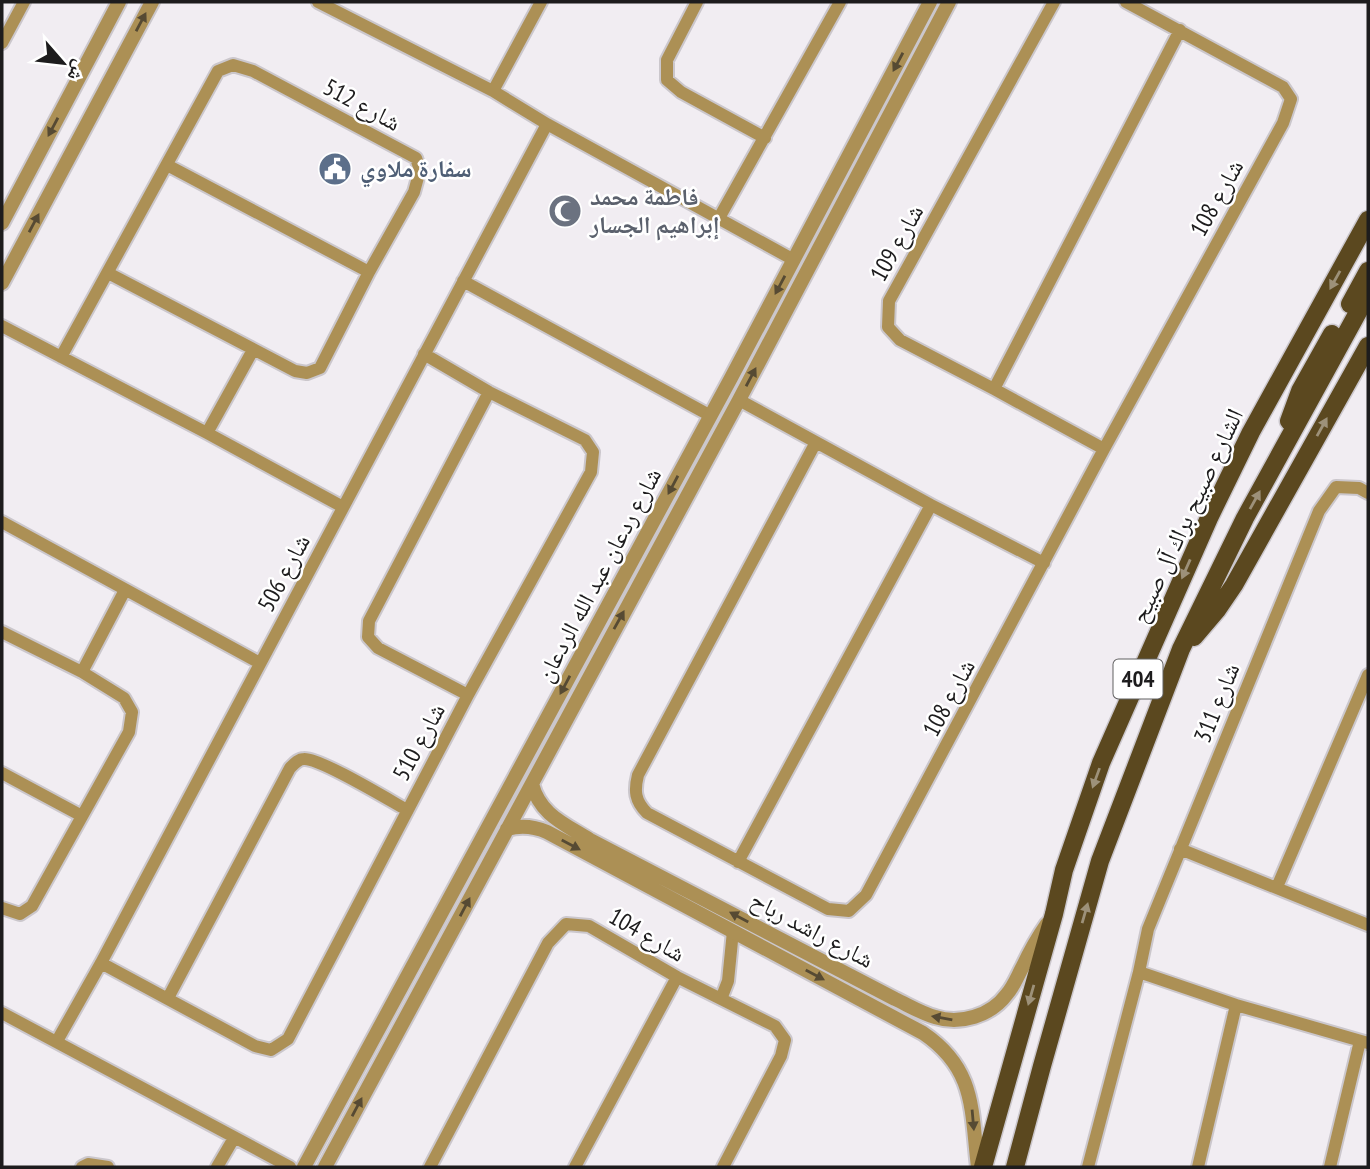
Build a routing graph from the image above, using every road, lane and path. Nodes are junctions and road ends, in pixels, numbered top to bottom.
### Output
1 (24, 2) edge
2 (119, 2) edge
3 (152, 2) edge
4 (318, 2) edge
5 (541, 2) edge
6 (697, 2) edge
7 (841, 2) edge
8 (930, 2) edge
9 (949, 2) edge
10 (1054, 2) edge
11 (1126, 2) edge
12 (1180, 30) junction
13 (2, 43) edge
14 (493, 91) junction
15 (868, 120) junction
16 (547, 124) junction
17 (882, 127) junction
18 (765, 138) junction
19 (167, 165) junction
20 (719, 218) junction
21 (1368, 220) edge
22 (2, 223) edge
23 (794, 260) junction
24 (1368, 271) edge
25 (369, 272) junction
26 (108, 273) junction
27 (463, 281) junction
28 (2, 283) edge
29 (1368, 294) edge
30 (2, 326) edge
31 (1368, 346) edge
32 (253, 350) junction
33 (424, 354) junction
34 (61, 357) junction
35 (994, 388) junction
36 (489, 391) junction
37 (739, 400) junction
38 (710, 416) junction
39 (208, 433) junction
40 (816, 442) junction
41 (1104, 449) junction
42 (1283, 449) junction
43 (1368, 493) edge
44 (931, 505) junction
45 (343, 507) junction
46 (2, 522) edge
47 (641, 545) junction
48 (656, 554) junction
49 (1044, 563) junction
50 (125, 590) junction
51 (2, 632) edge
52 (591, 637) junction
53 (606, 645) junction
54 (1181, 649) junction
55 (261, 663) junction
56 (82, 672) junction
57 (1368, 675) edge
58 (468, 695) junction
59 (2, 773) edge
60 (532, 784) junction
61 (407, 810) junction
62 (82, 816) junction
63 (554, 817) junction
64 (507, 830) junction
65 (547, 832) junction
66 (1180, 849) junction
67 (738, 862) junction
68 (1278, 887) junction
69 (2, 908) edge
70 (1054, 914) junction
71 (1368, 925) edge
72 (733, 931) junction
73 (101, 963) junction
74 (1139, 972) junction
75 (677, 977) junction
76 (168, 998) junction
77 (721, 999) junction
78 (1236, 1005) junction
79 (2, 1013) edge
80 (57, 1041) junction
81 (1364, 1042) edge
82 (234, 1138) junction
83 (82, 1167) edge
84 (107, 1167) edge
85 (218, 1167) edge
86 (290, 1167) edge
87 (304, 1167) edge
88 (325, 1167) edge
89 (430, 1167) edge
90 (575, 1167) edge
91 (723, 1167) edge
92 (980, 1167) edge
93 (1015, 1167) edge
94 (1088, 1167) edge
95 (1198, 1167) edge
96 (1330, 1167) edge

1 - 13 street
2 -> 22 street
28 -> 3 street
4 - 14 street
5 - 14 street
6 - 18 street
7 - 18 street
8 -> 15 street, شارع ردعان عبد الله الردعان
9 - 17 street, شارع ردعان عبد الله الردعان
10 - 35 street, شارع 109
11 - 12 street, شارع 108
12 - 35 street
12 - 41 street, شارع 108
14 - 16 street
15 - 17 street
15 - 23 street, شارع ردعان عبد الله الردعان
16 - 20 street
16 - 27 street, شارع 506
37 -> 17 street, شارع ردعان عبد الله الردعان
18 - 20 street
19 - 25 street
19 - 25 street, شارع 512
19 - 26 street, شارع 512
20 - 23 street
21 -> 70 main road, الشارع صبيح براك آل صبيح / 404
23 -> 38 street, شارع ردعان عبد الله الردعان
24 - 42 main road
25 - 32 street, شارع 512
26 - 32 street, شارع 512
26 - 34 street, شارع 512
27 - 33 street, شارع 506
27 - 38 street
29 - 42 main road, 404
30 - 34 street
54 -> 31 main road
32 - 39 street
33 - 36 street, شارع 510
33 - 45 street, شارع 506
34 - 39 street
35 - 41 street, شارع 109
36 - 58 street
36 - 58 street, شارع 510
37 - 40 street
37 - 48 street, شارع ردعان عبد الله الردعان
38 -> 47 street, شارع ردعان عبد الله الردعان
39 - 45 street
40 - 44 street
40 - 67 street, شارع 108
41 - 49 street, شارع 108
54 -> 42 main road, 404
43 - 66 street, شارع 311
44 - 49 street
44 - 67 street
45 - 55 street, شارع 506
46 - 50 street
47 - 48 street
47 - 52 street, شارع ردعان عبد الله الردعان
53 -> 48 street, شارع ردعان عبد الله الردعان
49 - 67 street, شارع 108
50 - 55 street
50 - 56 street
51 - 56 street
52 - 53 street
52 -> 87 street, شارع ردعان عبد الله الردعان
53 - 60 street, شارع ردعان عبد الله الردعان
93 -> 54 main road, 404
55 - 73 street, شارع 506
56 - 62 street
57 - 68 street
58 - 61 street, شارع 510
59 - 62 street
60 - 63 street, شارع راشد رباح
60 - 64 street, شارع ردعان عبد الله الردعان
61 - 76 street
61 - 76 street, شارع 510
62 - 69 street
63 - 65 street
70 -> 63 street, شارع راشد رباح
64 - 65 street, شارع راشد رباح
88 -> 64 street, شارع ردعان عبد الله الردعان
65 -> 72 street, شارع راشد رباح
66 - 68 street
66 - 74 street, شارع 311
68 - 71 street
70 -> 92 main road, الشارع صبيح براك آل صبيح / 404
72 - 77 street
72 -> 92 street, شارع راشد رباح
73 - 76 street, شارع 510
73 - 80 street, شارع 506
74 - 78 street
74 - 94 street, شارع 311
75 - 77 street, شارع 104
75 - 89 street, شارع 104
75 - 90 street
77 - 91 street, شارع 104
78 - 81 street
78 - 95 street
79 - 80 street
80 - 82 street
81 - 96 street
82 - 85 street
82 - 86 street
83 - 84 street

